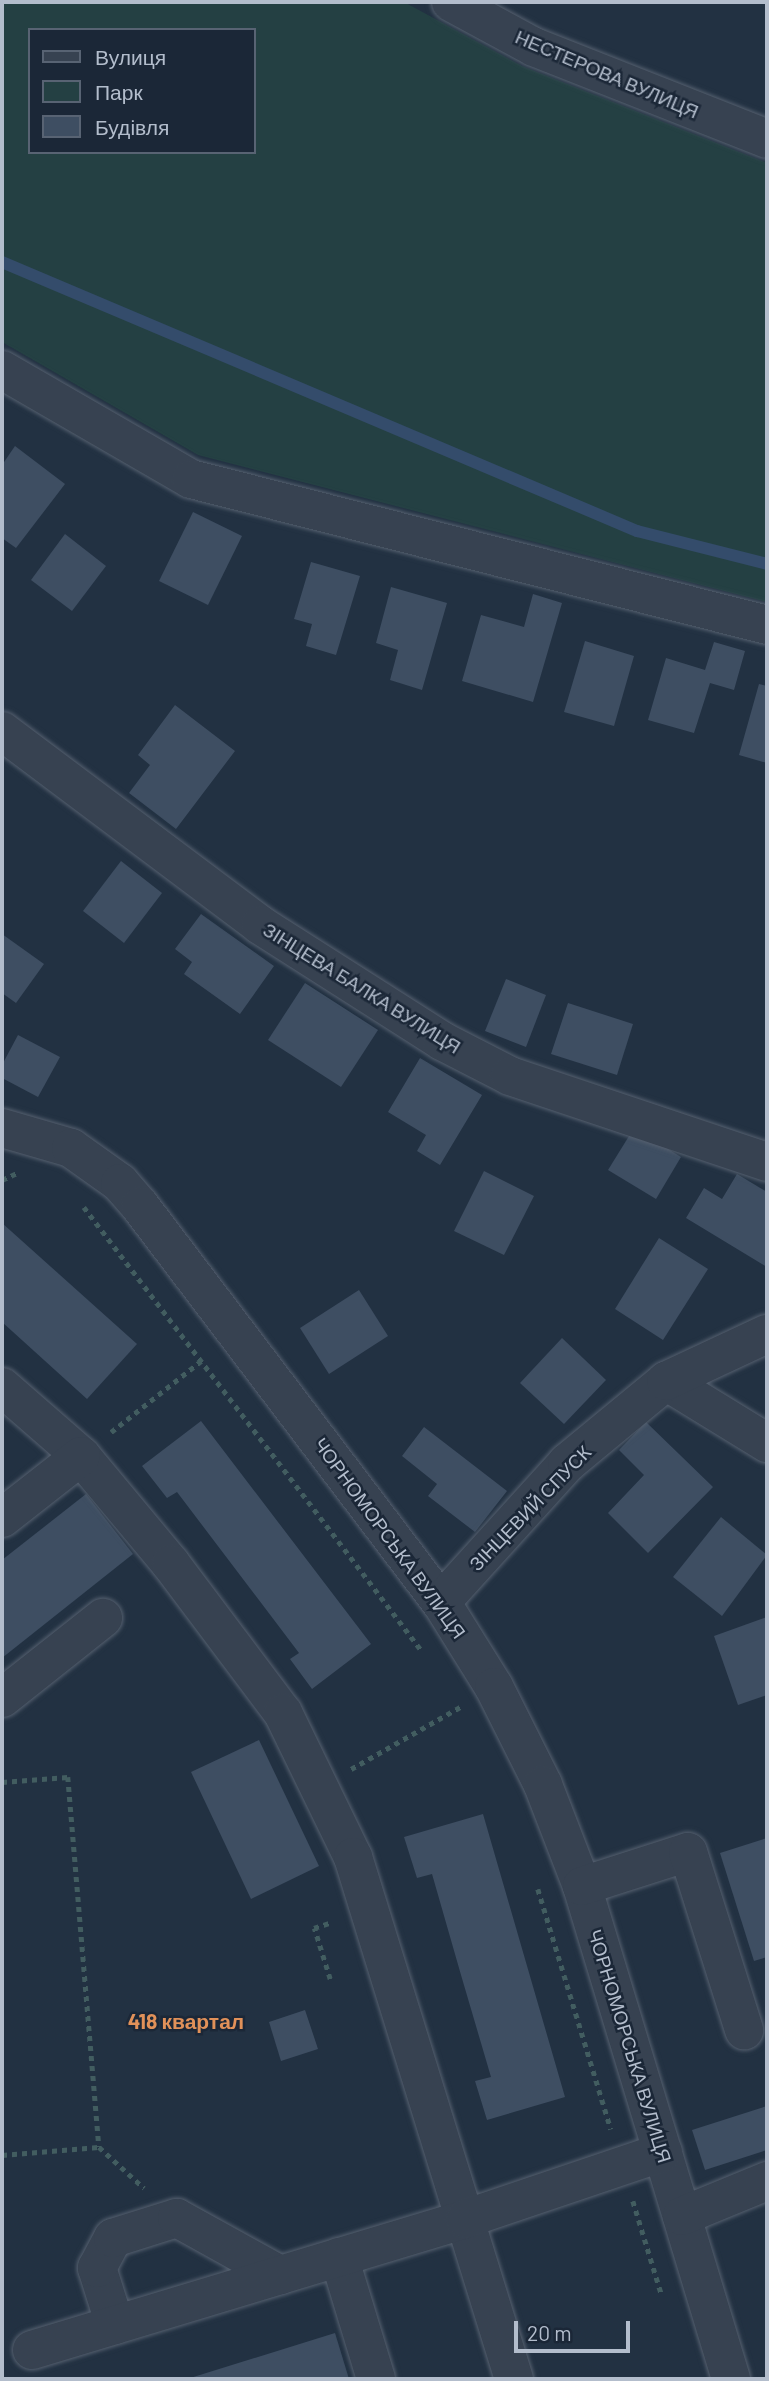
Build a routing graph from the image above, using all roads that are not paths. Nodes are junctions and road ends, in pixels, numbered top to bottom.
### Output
1 (451, 2) edge
2 (767, 139) edge
3 (2, 370) edge
4 (767, 625) edge
5 (2, 731) edge
6 (2, 1128) edge
7 (767, 1162) edge
8 (767, 1334) edge
9 (666, 1381) junction
10 (2, 1387) edge
11 (767, 1443) edge
12 (81, 1456) junction
13 (2, 1518) edge
14 (441, 1602) junction
15 (103, 1618) dead end
16 (2, 1698) edge
17 (582, 1886) junction
18 (744, 2030) dead end
19 (663, 2152) junction
20 (767, 2181) edge
21 (682, 2216) junction
22 (465, 2219) junction
23 (339, 2257) junction
24 (280, 2275) junction
25 (114, 2325) junction
26 (32, 2350) dead end
27 (376, 2379) edge
28 (514, 2379) edge
29 (731, 2379) edge

1 - 2 street, НЕСТЕРОВА ВУЛИЦЯ
3 - 4 street
5 - 7 street, ЗІНЦЕВА БАЛКА ВУЛИЦЯ
6 - 14 street, ЧОРНОМОРСЬКА ВУЛИЦЯ
8 - 9 street, ЗІНЦЕВИЙ СПУСК
9 - 11 street
9 - 14 street, ЗІНЦЕВИЙ СПУСК
10 - 12 street
12 - 13 street
12 - 22 street
14 - 17 street, ЧОРНОМОРСЬКА ВУЛИЦЯ
15 - 16 street
17 - 18 street
17 - 19 street, ЧОРНОМОРСЬКА ВУЛИЦЯ
19 - 21 street, ЧОРНОМОРСЬКА ВУЛИЦЯ
19 - 22 street
20 - 21 street
21 - 29 street, ЧОРНОМОРСЬКА ВУЛИЦЯ
22 - 23 street
22 - 28 street
23 - 24 street
23 - 27 street
24 - 25 street
24 - 25 street
25 - 26 street

